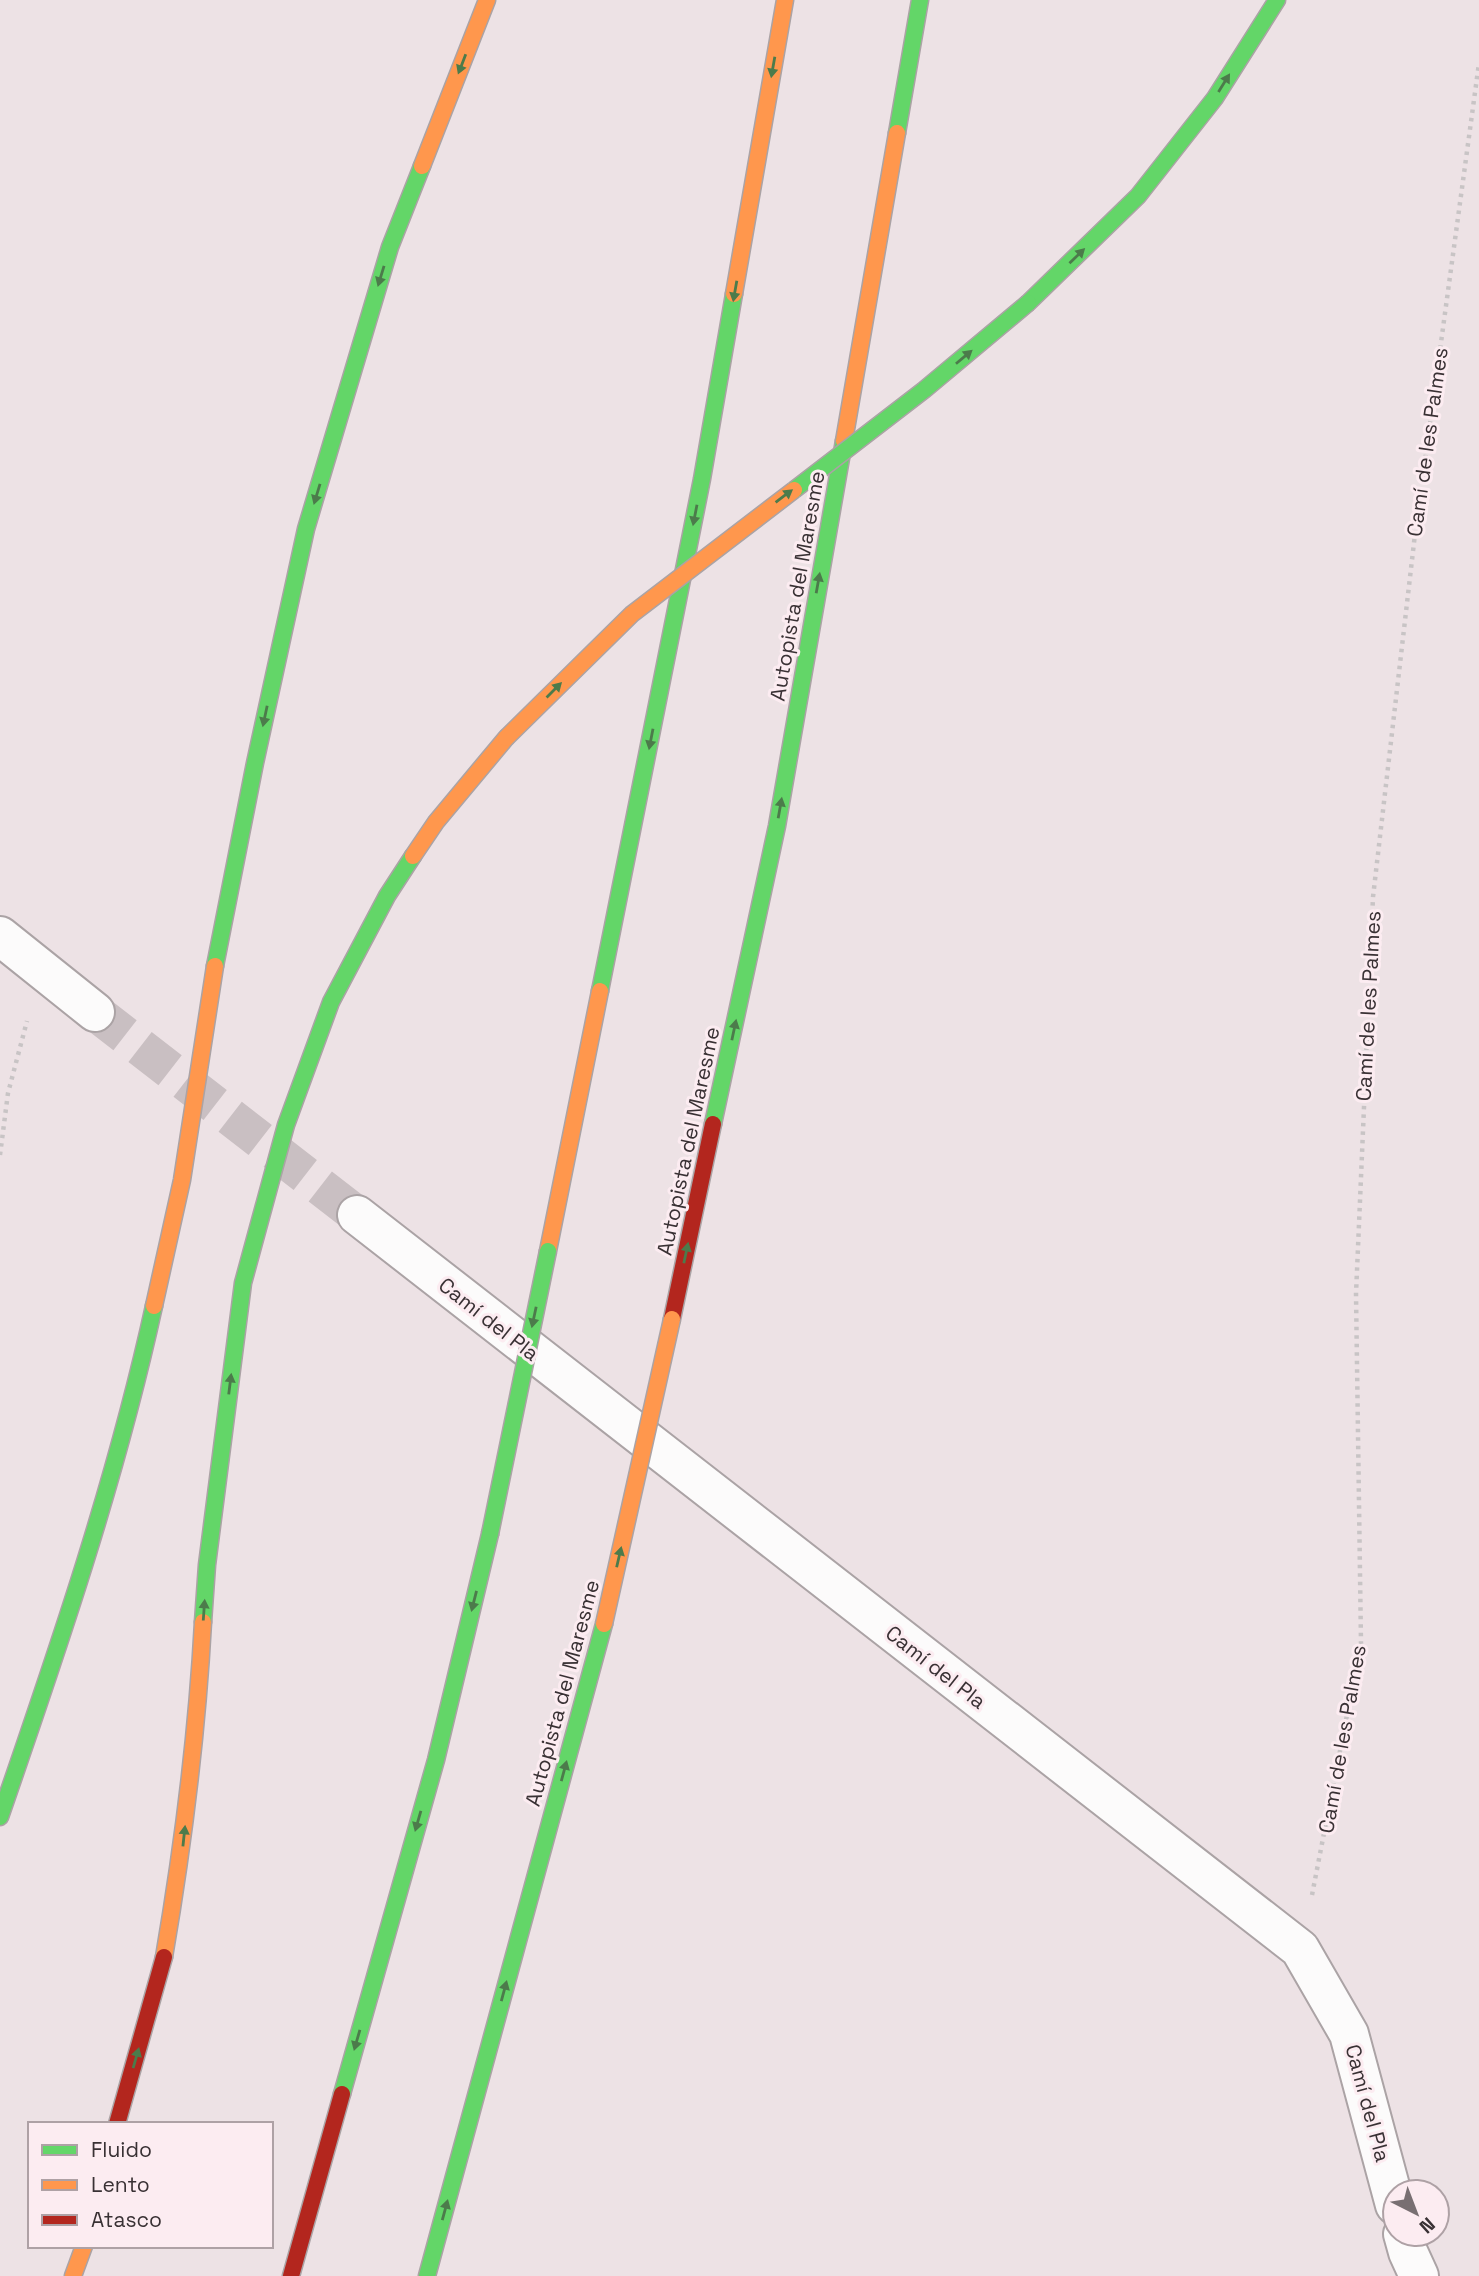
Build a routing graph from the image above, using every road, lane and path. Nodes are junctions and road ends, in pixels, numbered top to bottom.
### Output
1 (487, 0) edge
2 (785, 0) edge
3 (920, 0) edge
4 (1277, 0) edge
5 (1479, 63) edge
6 (0, 936) edge
7 (40, 969) junction
8 (95, 1012) tunnel mouth
9 (0, 1155) edge
10 (357, 1215) tunnel mouth
11 (0, 1817) edge
12 (1300, 1949) junction
13 (118, 2122) edge
14 (1388, 2178) edge
15 (82, 2248) edge
16 (1407, 2248) edge
17 (73, 2276) edge
18 (291, 2276) edge
19 (427, 2276) edge
20 (1419, 2276) edge

1 -> 11 highway
2 -> 18 highway, bridge
19 -> 3 highway, Autopista del Maresme, bridge
13 -> 4 highway, bridge
5 - 12 path, Camí de les Palmes
6 - 7 street
7 - 8 street
7 - 9 path
10 - 12 street, Camí del Pla
12 - 14 street, Camí del Pla
15 - 17 highway
16 - 20 street

